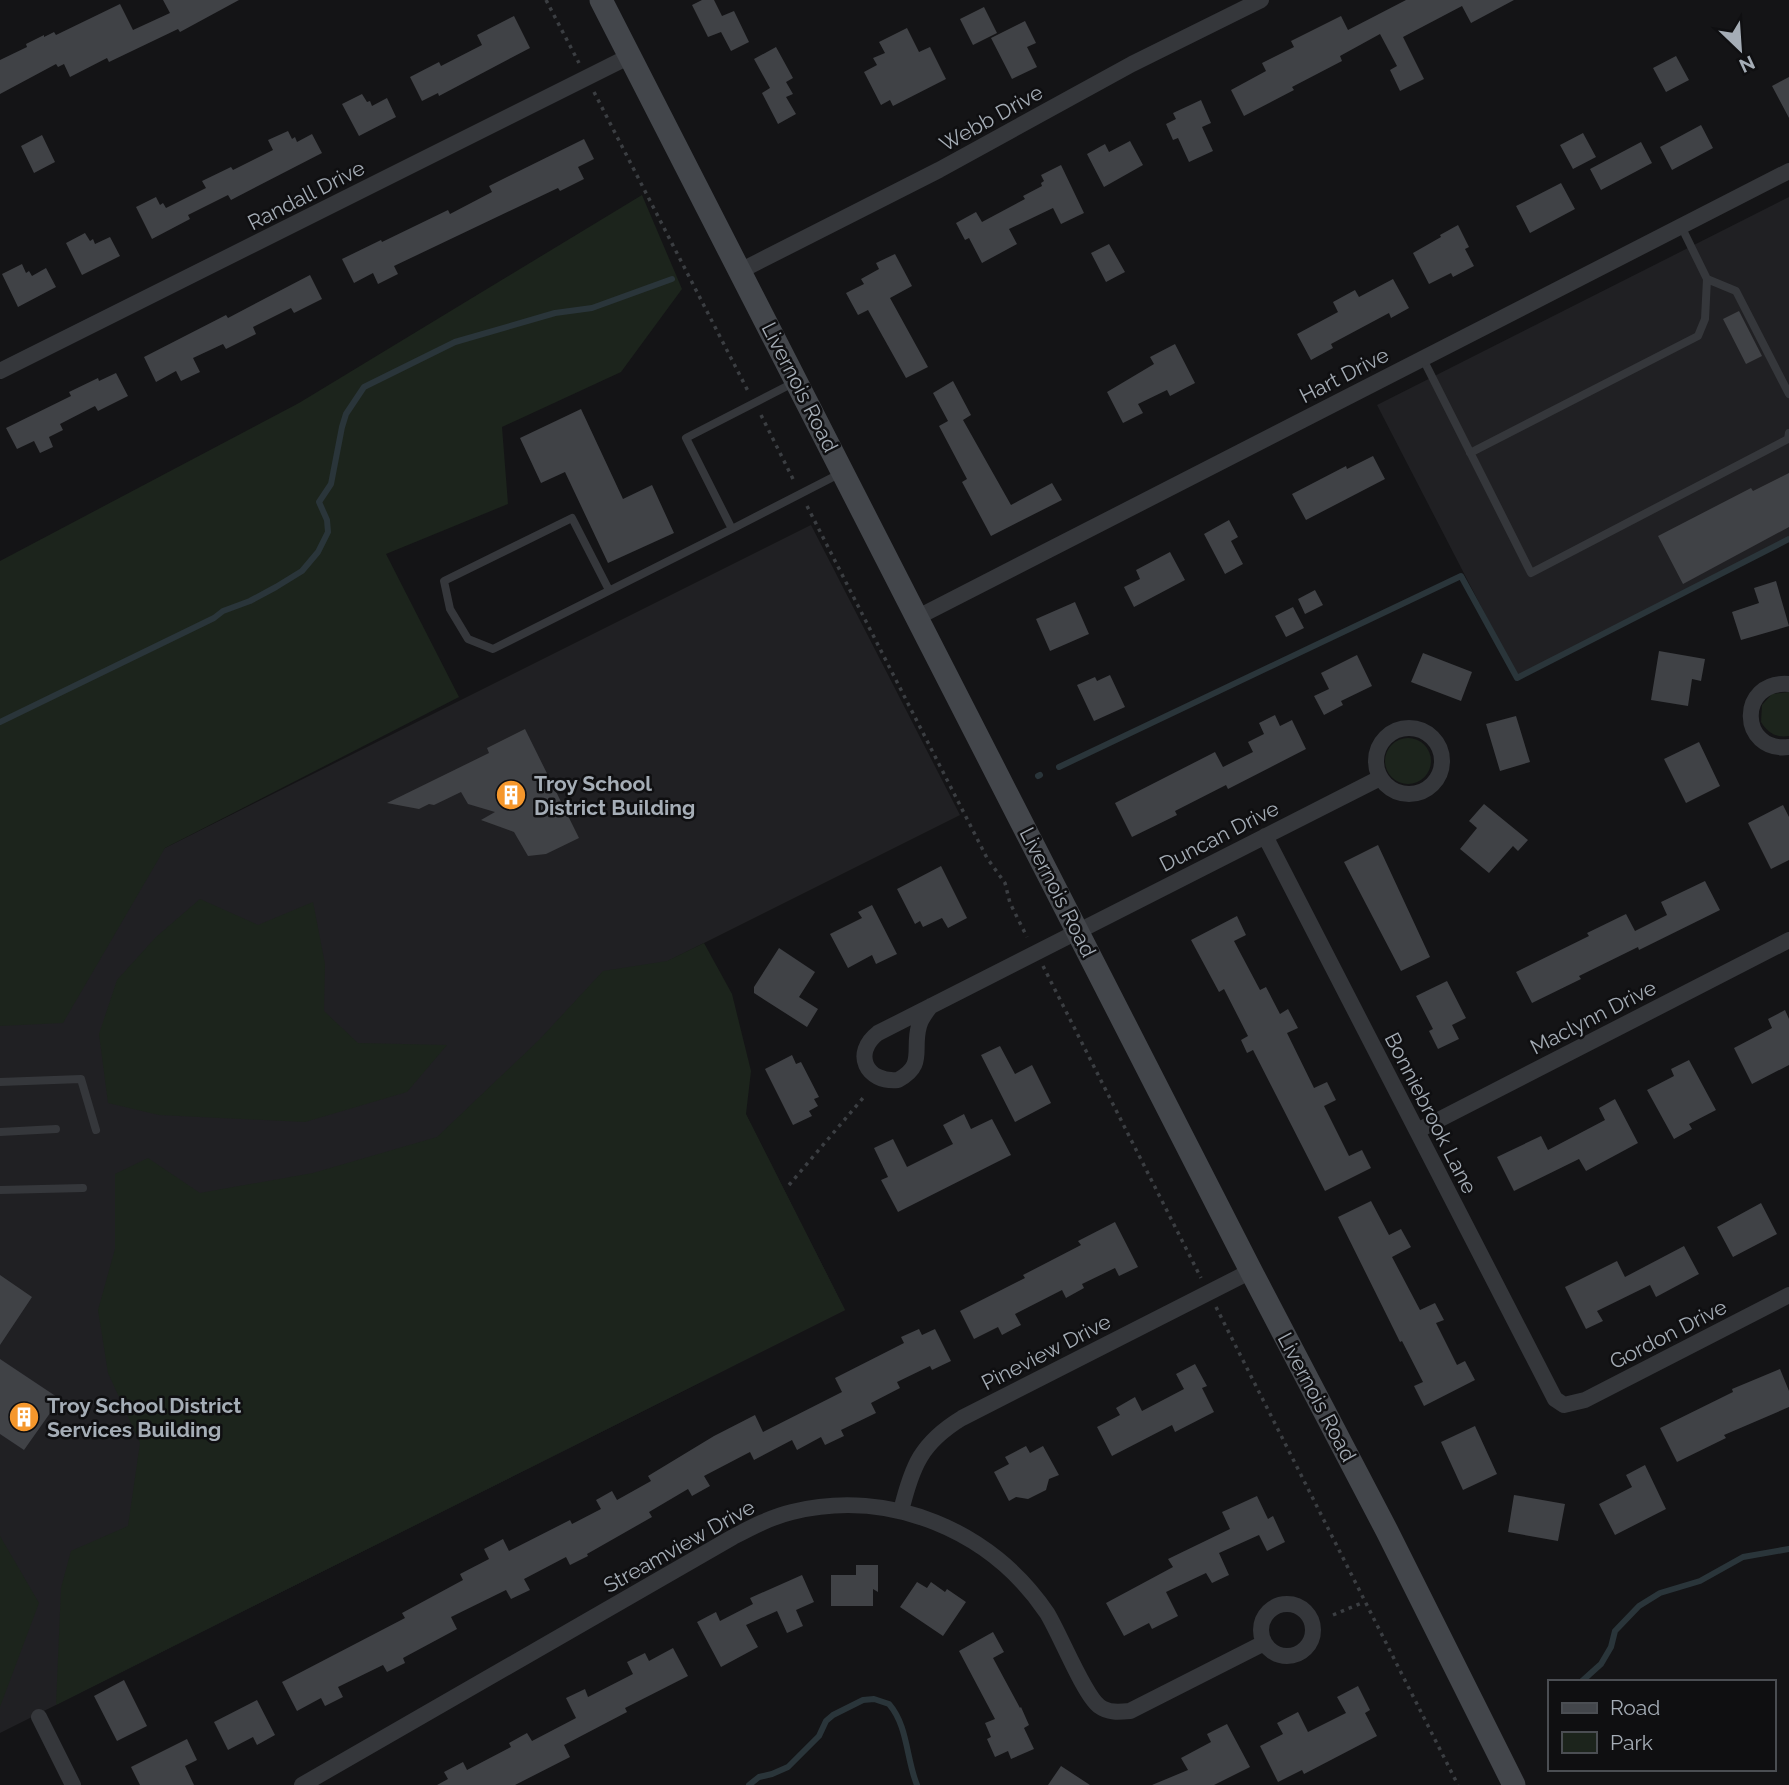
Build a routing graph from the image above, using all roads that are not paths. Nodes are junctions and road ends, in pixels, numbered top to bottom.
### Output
1 (601, 0) edge
2 (1261, 0) edge
3 (630, 56) junction
4 (1789, 171) edge
5 (1681, 226) junction
6 (740, 271) junction
7 (1707, 279) junction
8 (1422, 358) junction
9 (0, 371) edge
10 (797, 381) junction
11 (1789, 394) edge
12 (1789, 433) edge
13 (1470, 453) junction
14 (843, 472) junction
15 (732, 529) junction
16 (609, 590) junction
17 (918, 617) junction
18 (1789, 684) edge
19 (1789, 747) edge
20 (1380, 778) junction
21 (1265, 836) junction
22 (1078, 930) junction
23 (1789, 940) edge
24 (931, 1006) junction
25 (0, 1082) edge
26 (56, 1129) dead end
27 (96, 1130) dead end
28 (1417, 1131) junction
29 (0, 1132) edge
30 (83, 1188) dead end
31 (0, 1189) edge
32 (1251, 1271) junction
33 (1789, 1295) edge
34 (1564, 1405) joint
35 (901, 1511) junction
36 (1264, 1643) dead end
37 (39, 1717) dead end
38 (73, 1785) edge
39 (302, 1785) edge
40 (1514, 1785) edge

1 - 3 main road, Livernois Road
2 - 6 street, Webb Drive
3 - 6 main road, Livernois Road
3 - 9 street, Randall Drive
4 - 5 street, Hart Drive
5 - 7 lane
5 - 8 street, Hart Drive
6 - 10 main road, Livernois Road
7 - 11 lane
7 - 13 lane
8 - 13 lane
8 - 17 street, Hart Drive
10 - 14 main road, Livernois Road
10 - 15 lane
12 - 13 lane
14 - 15 lane
14 - 17 main road, Livernois Road
15 - 16 lane
16 - 16 lane
17 - 22 main road, Livernois Road
18 - 19 street
20 - 20 street
20 - 21 street, Duncan Drive
21 - 22 street, Duncan Drive
21 - 28 street, Bonniebrook Lane
22 - 24 street, Duncan Drive
22 - 32 main road, Livernois Road
23 - 28 street, Maclynn Drive
24 - 24 street, Duncan Drive
25 - 27 lane
26 - 29 lane
28 - 34 street, Bonniebrook Lane
30 - 31 lane
32 - 35 street, Pineview Drive
32 - 40 main road, Livernois Road
33 - 34 street, Gordon Drive
35 - 36 street, Streamview Drive
35 - 39 street, Streamview Drive
37 - 38 street

